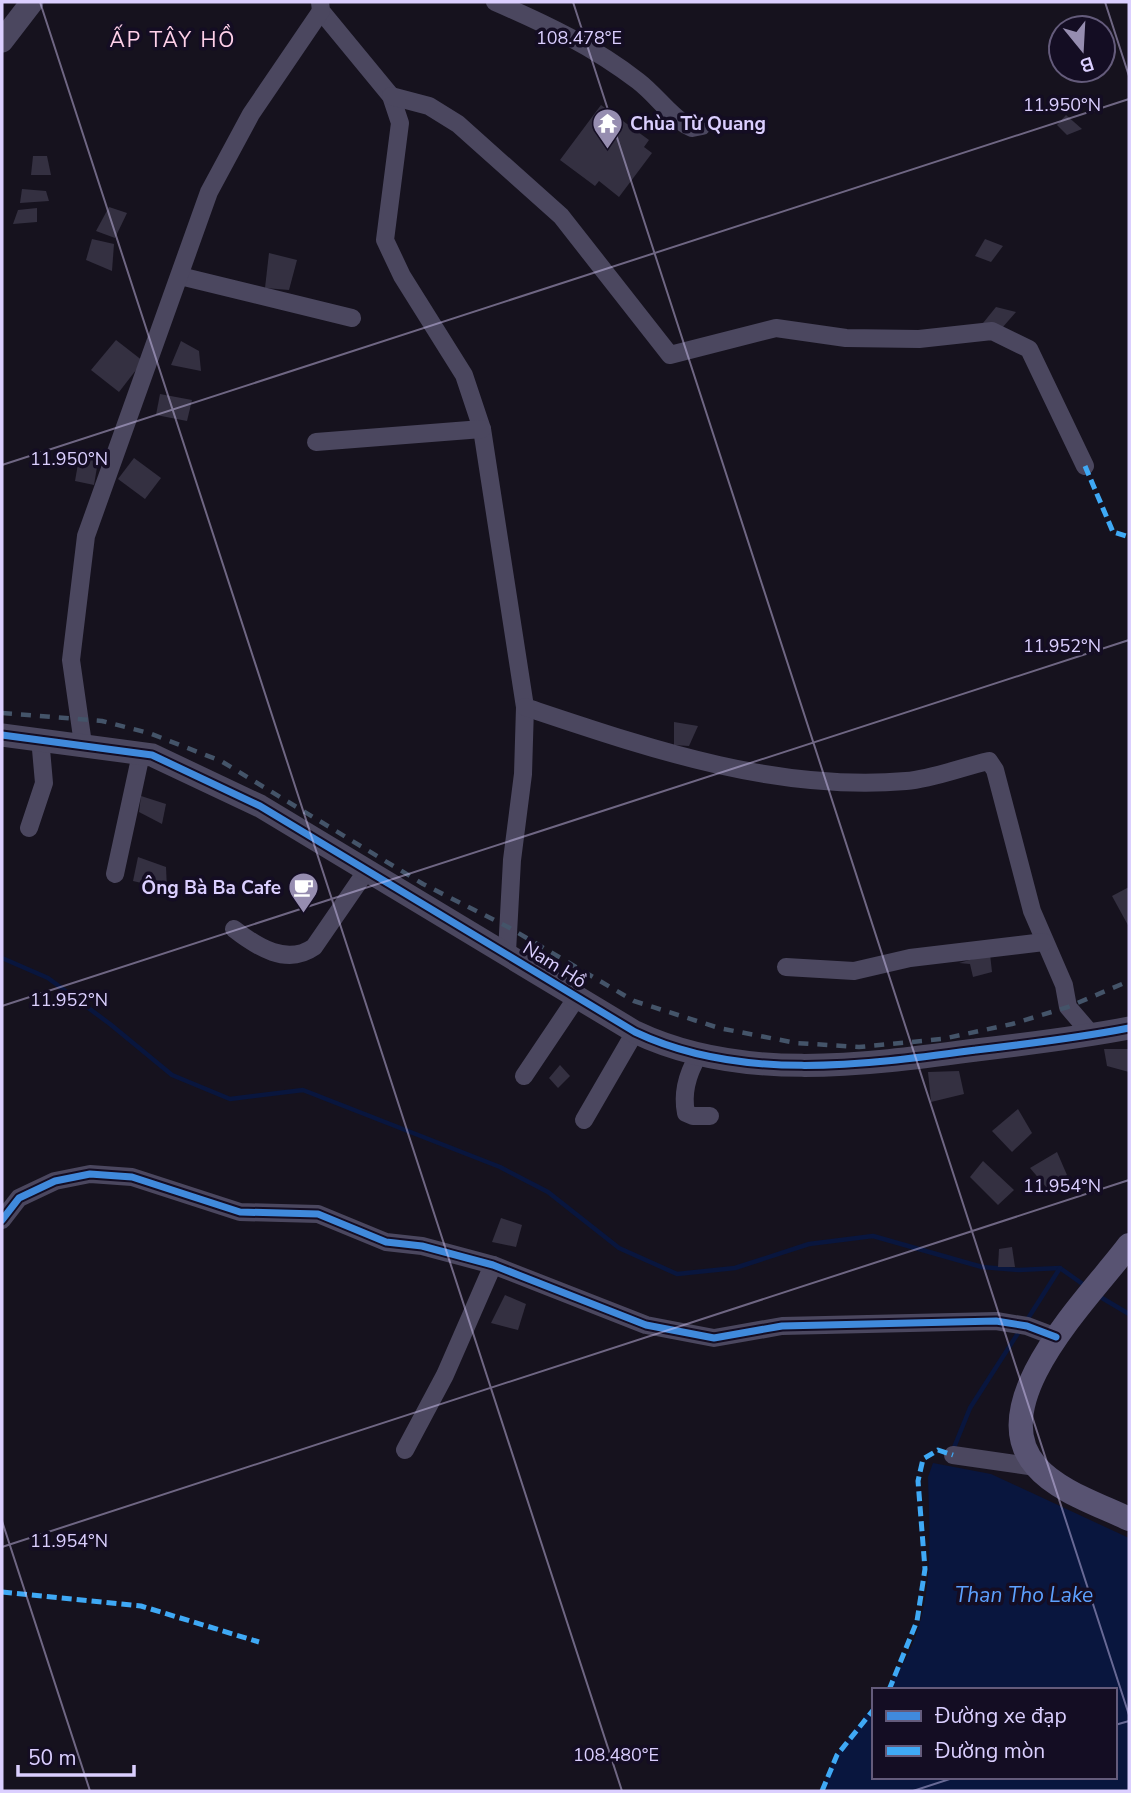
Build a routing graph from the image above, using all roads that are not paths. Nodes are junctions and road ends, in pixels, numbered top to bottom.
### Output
1 (32, 2) edge
2 (495, 2) edge
3 (321, 6) edge
4 (2, 41) edge
5 (391, 96) junction
6 (702, 126) dead end
7 (180, 276) junction
8 (352, 317) dead end
9 (482, 429) junction
10 (316, 442) dead end
11 (1085, 466) dead end
12 (525, 707) junction
13 (2, 734) edge
14 (40, 738) junction
15 (83, 744) junction
16 (141, 754) junction
17 (29, 828) dead end
18 (367, 870) junction
19 (115, 874) dead end
20 (234, 929) dead end
21 (1044, 942) junction
22 (506, 952) junction
23 (786, 967) dead end
24 (577, 997) junction
25 (1129, 1028) edge
26 (635, 1032) junction
27 (1092, 1035) junction
28 (698, 1056) junction
29 (524, 1076) dead end
30 (710, 1116) dead end
31 (584, 1120) dead end
32 (2, 1220) edge
33 (1129, 1245) edge
34 (493, 1265) junction
35 (1061, 1330) junction
36 (405, 1450) dead end
37 (953, 1454) dead end
38 (1036, 1467) junction
39 (1129, 1519) edge

1 - 4 street
2 - 6 street
3 - 5 street
3 - 7 street
5 - 9 street
5 - 11 street
7 - 8 street
7 - 15 street
9 - 10 street
9 - 12 street
12 - 21 street
12 - 22 street
13 - 14 street, Nam Hồ
14 - 15 street, Nam Hồ
14 - 17 street
15 - 16 street, Nam Hồ
16 - 18 street, Nam Hồ
16 - 19 street
18 - 20 street
18 - 22 street, Nam Hồ
21 - 23 street
21 - 27 street
22 - 24 street, Nam Hồ
24 - 26 street, Nam Hồ
24 - 29 street
25 - 27 street, Nam Hồ
26 - 28 street, Nam Hồ
26 - 31 street
27 - 28 street, Nam Hồ
28 - 30 street
32 - 34 street
33 - 35 main road
34 - 35 street
34 - 36 street
35 - 38 main road
37 - 38 street
38 - 39 main road

